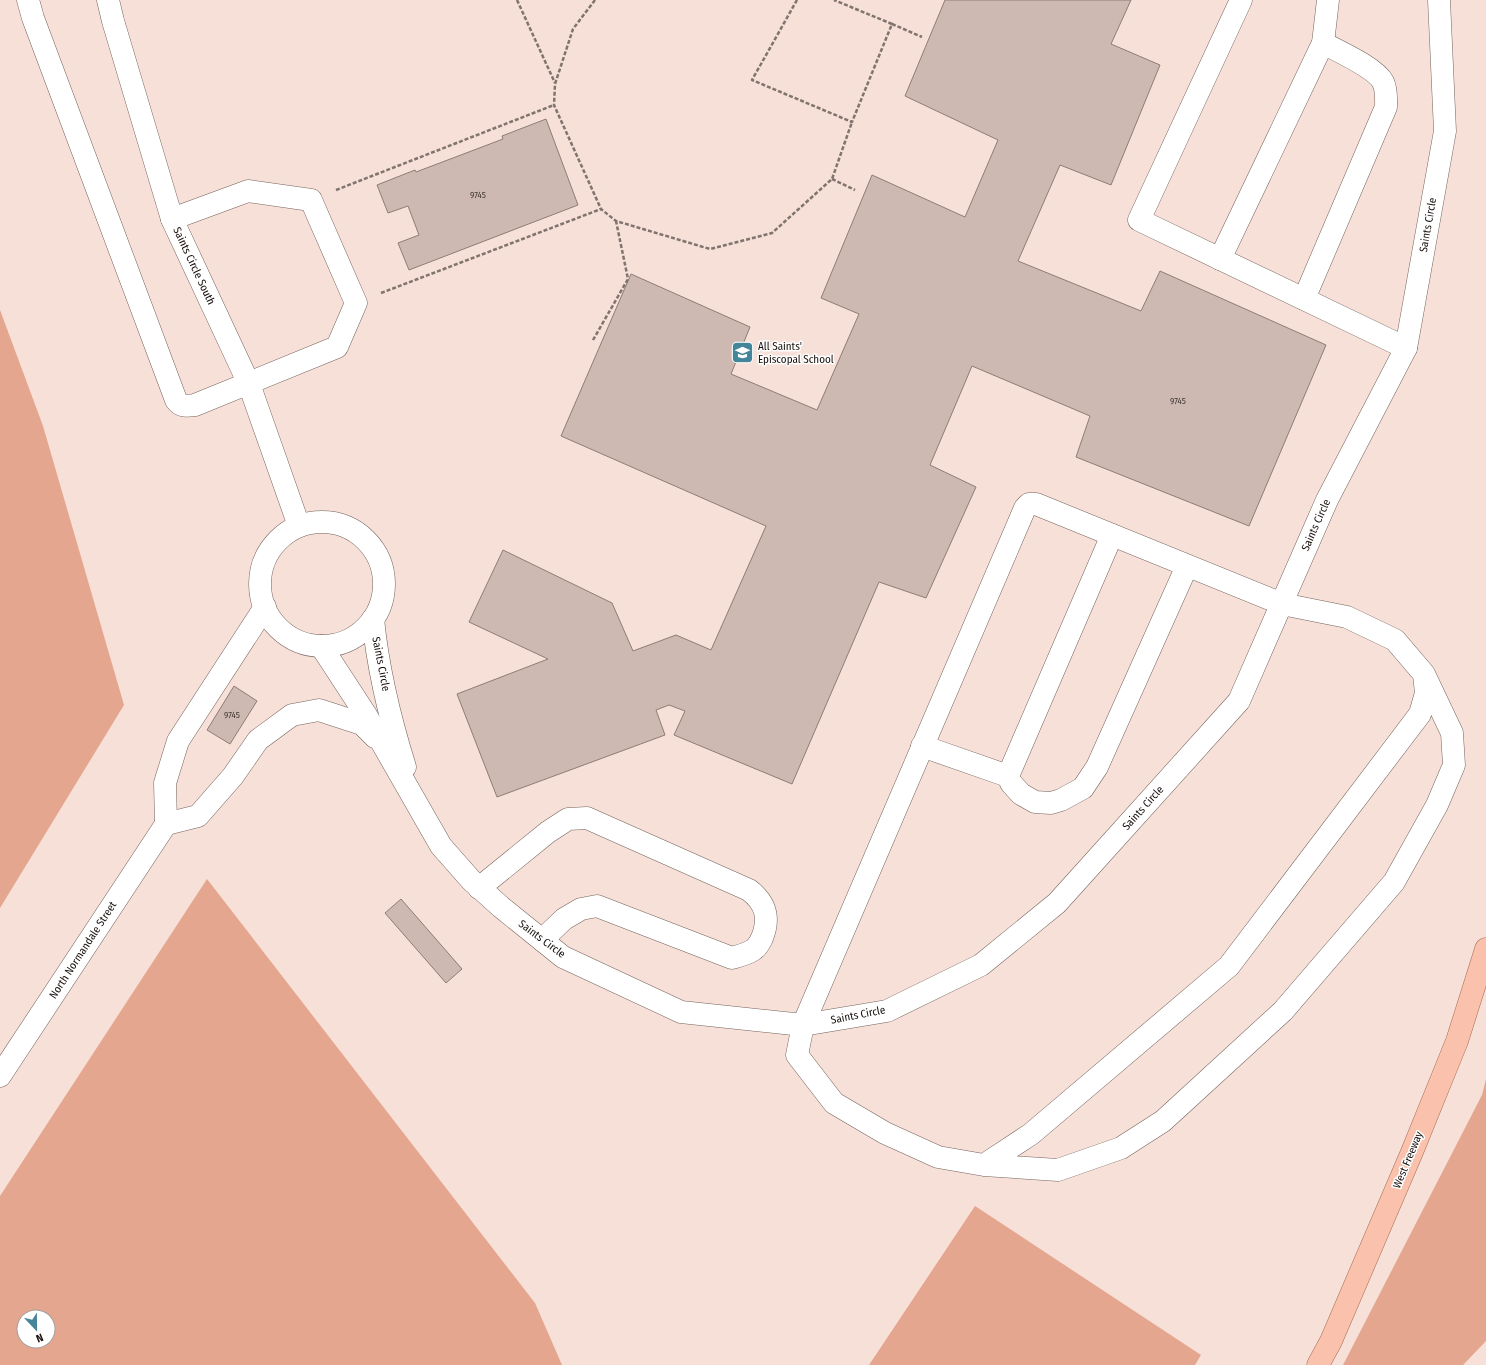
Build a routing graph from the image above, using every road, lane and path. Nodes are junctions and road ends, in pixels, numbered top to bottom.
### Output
1 (28, 0) edge
2 (108, 0) edge
3 (518, 0) edge
4 (595, 0) edge
5 (797, 0) edge
6 (834, 0) edge
7 (1241, 0) edge
8 (1328, 0) edge
9 (1439, 0) edge
10 (892, 24) junction
11 (922, 37) dead end
12 (1323, 43) junction
13 (555, 84) junction
14 (554, 105) junction
15 (852, 122) junction
16 (832, 179) junction
17 (855, 190) dead end
18 (311, 200) junction
19 (601, 209) junction
20 (172, 219) junction
21 (616, 221) junction
22 (1220, 259) junction
23 (1304, 299) junction
24 (356, 303) junction
25 (593, 340) dead end
26 (1406, 348) junction
27 (249, 384) junction
28 (299, 526) junction
29 (1112, 535) junction
30 (1187, 566) junction
31 (1282, 604) junction
32 (265, 607) junction
33 (373, 619) junction
34 (321, 646) junction
35 (1425, 684) junction
36 (922, 746) junction
37 (384, 747) junction
38 (1008, 776) junction
39 (416, 801) junction
40 (166, 824) junction
41 (479, 888) junction
42 (542, 940) junction
43 (1486, 949) edge
44 (803, 1025) junction
45 (0, 1076) edge
46 (984, 1165) junction
47 (1318, 1365) edge

1 - 27 street
2 - 20 street, Saints Circle South
3 - 13 path
4 - 13 path
5 - 15 path
6 - 10 path
7 - 22 street
8 - 12 street
9 - 26 street, Saints Circle
10 - 11 path
10 - 15 path
12 - 22 street
12 - 23 street
13 - 14 path
14 - 18 path
14 - 19 path
15 - 16 path
16 - 17 path
16 - 21 path
18 - 20 street
18 - 24 street
19 - 21 path
19 - 24 path
20 - 27 street, Saints Circle South
21 - 25 path
22 - 23 street
23 - 26 street
24 - 27 street
26 - 31 street, Saints Circle
27 - 28 street, Saints Circle South
28 - 32 street
28 - 33 street
29 - 30 street
29 - 36 street
29 - 38 street
30 - 31 street
30 - 38 street
31 - 35 street
31 - 44 street, Saints Circle
32 - 34 street
32 - 40 street
33 - 34 street
33 - 39 street, Saints Circle
34 - 37 street, Saints Circle
35 - 46 street
35 - 46 street
36 - 38 street
36 - 44 street
37 - 39 street, Saints Circle
37 - 40 street
39 - 41 street, Saints Circle
40 - 45 street, North Normandale Street
41 - 42 street, Saints Circle
41 - 42 street
42 - 44 street, Saints Circle
43 - 47 main road, West Freeway
44 - 46 street

